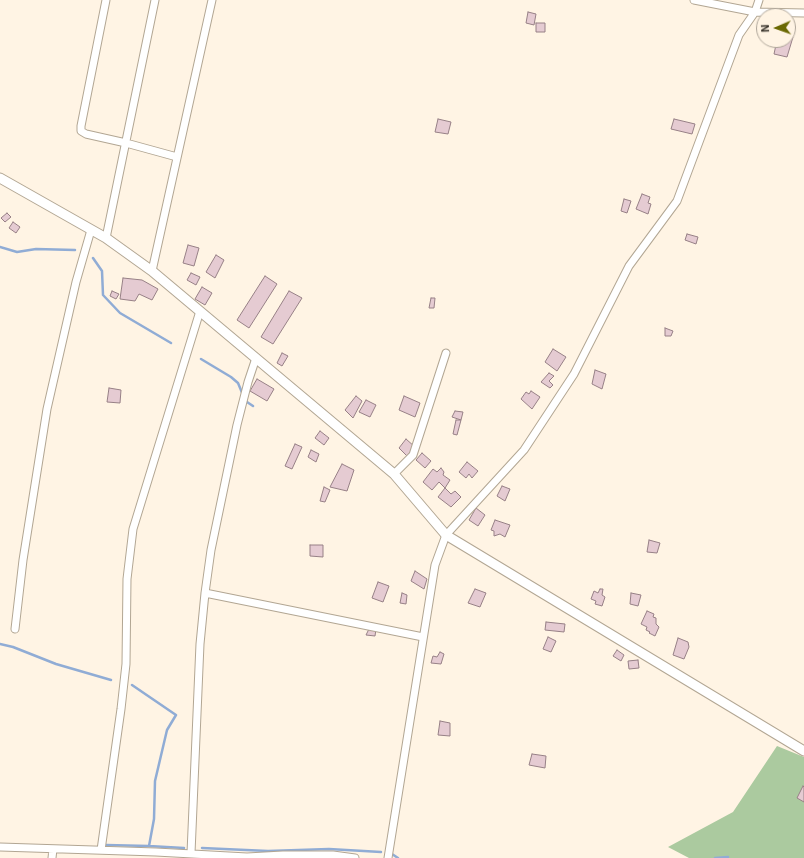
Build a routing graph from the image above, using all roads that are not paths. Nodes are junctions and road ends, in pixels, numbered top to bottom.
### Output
1 (106, 0) edge
2 (155, 0) edge
3 (212, 0) edge
4 (694, 0) edge
5 (759, 0) edge
6 (755, 12) junction
7 (804, 13) edge
8 (126, 143) junction
9 (177, 157) junction
10 (0, 178) edge
11 (91, 230) junction
12 (106, 238) junction
13 (152, 271) junction
14 (200, 311) junction
15 (446, 353) dead end
16 (256, 358) junction
17 (394, 474) junction
18 (446, 534) junction
19 (205, 593) junction
20 (15, 629) dead end
21 (423, 637) junction
22 (804, 751) edge
23 (0, 847) edge
24 (53, 848) junction
25 (101, 850) junction
26 (191, 853) junction
27 (52, 858) edge
28 (355, 858) edge
29 (388, 858) edge

1 - 8 street
2 - 8 street
3 - 9 street
4 - 6 street
5 - 6 street
6 - 7 street
6 - 18 street
8 - 9 street
8 - 12 street
9 - 13 street
10 - 11 street
11 - 12 street
11 - 20 street
12 - 13 street
13 - 14 street
14 - 16 street
14 - 25 street
15 - 17 street
16 - 17 street
16 - 19 street
17 - 18 street
18 - 21 street
18 - 22 street
19 - 21 street
19 - 26 street
21 - 29 street
23 - 24 street
24 - 25 street
24 - 27 street
25 - 26 street
26 - 28 street

